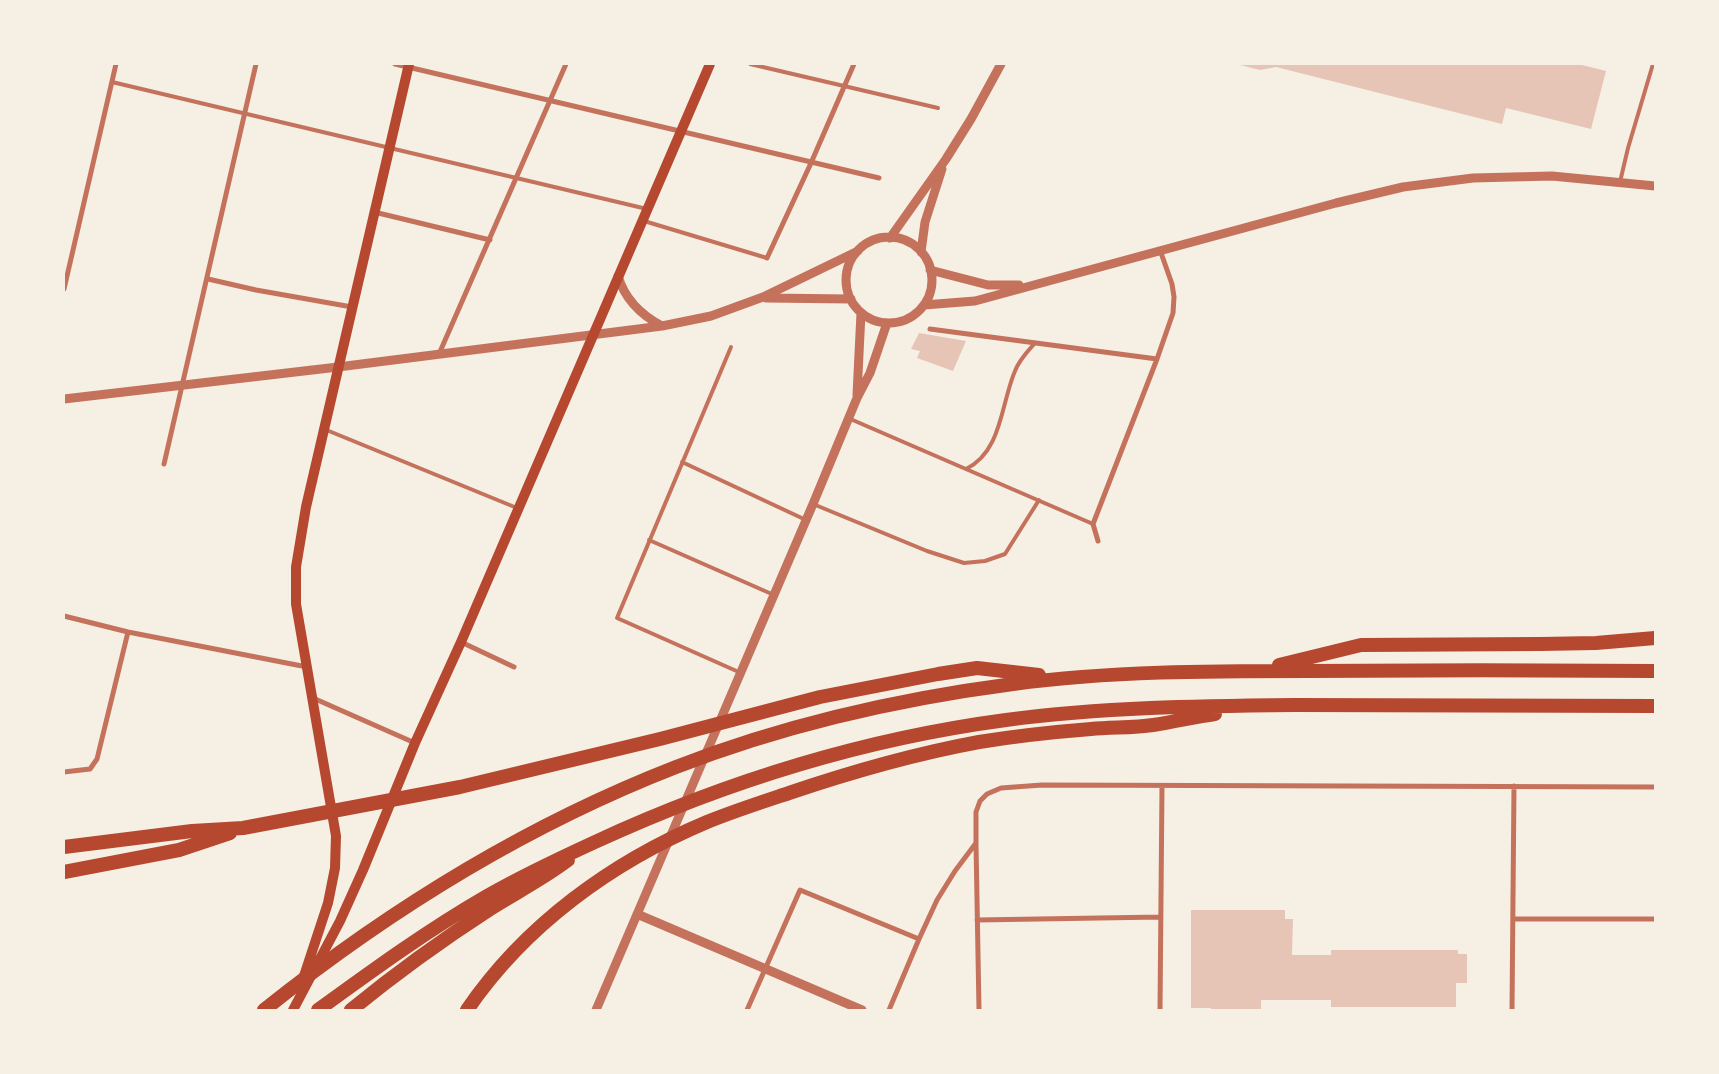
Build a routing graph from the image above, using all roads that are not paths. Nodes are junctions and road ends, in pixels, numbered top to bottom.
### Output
1 (116, 64) edge
2 (256, 64) edge
3 (395, 64) edge
4 (566, 64) edge
5 (710, 64) edge
6 (750, 64) edge
7 (854, 64) edge
8 (1001, 64) edge
9 (1653, 64) edge
10 (408, 65) edge
11 (112, 82) junction
12 (844, 86) junction
13 (550, 100) junction
14 (938, 108) dead end
15 (245, 114) junction
16 (681, 132) junction
17 (389, 147) junction
18 (946, 159) junction
19 (811, 163) junction
20 (517, 178) junction
21 (878, 178) dead end
22 (1620, 182) junction
23 (1655, 186) edge
24 (646, 209) junction
25 (374, 212) junction
26 (642, 221) junction
27 (890, 238) junction
28 (490, 240) junction
29 (1160, 250) junction
30 (858, 251) junction
31 (921, 252) junction
32 (767, 258) joint
33 (930, 270) junction
34 (618, 276) junction
35 (208, 279) junction
36 (1032, 285) junction
37 (64, 289) edge
38 (763, 298) junction
39 (851, 299) junction
40 (924, 305) junction
41 (353, 307) junction
42 (861, 313) junction
43 (887, 323) junction
44 (662, 326) junction
45 (930, 329) dead end
46 (593, 335) junction
47 (1035, 342) junction
48 (731, 347) dead end
49 (439, 354) junction
50 (1157, 359) junction
51 (338, 367) junction
52 (182, 384) junction
53 (857, 398) junction
54 (64, 399) edge
55 (848, 418) junction
56 (324, 429) junction
57 (682, 462) junction
58 (164, 464) dead end
59 (966, 469) junction
60 (1039, 500) junction
61 (813, 504) junction
62 (519, 508) junction
63 (806, 520) junction
64 (1093, 524) junction
65 (649, 540) junction
66 (1098, 541) dead end
67 (774, 595) junction
68 (64, 616) edge
69 (128, 632) junction
70 (1655, 638) edge
71 (461, 642) junction
72 (307, 667) junction
73 (514, 667) dead end
74 (1256, 671) junction
75 (1655, 671) edge
76 (741, 673) junction
77 (1067, 679) junction
78 (313, 698) junction
79 (1258, 706) junction
80 (1655, 706) edge
81 (415, 743) junction
82 (64, 772) edge
83 (1162, 786) junction
84 (1514, 786) junction
85 (1655, 787) edge
86 (242, 828) junction
87 (976, 843) junction
88 (589, 845) junction
89 (64, 847) edge
90 (64, 872) edge
91 (637, 914) junction
92 (1160, 917) junction
93 (1513, 919) junction
94 (1655, 919) edge
95 (977, 920) junction
96 (919, 939) junction
97 (765, 969) junction
98 (264, 1010) edge
99 (293, 1010) edge
100 (318, 1010) edge
101 (351, 1010) edge
102 (467, 1010) edge
103 (596, 1010) edge
104 (747, 1010) edge
105 (862, 1010) edge
106 (889, 1010) edge
107 (979, 1010) edge
108 (1160, 1010) edge
109 (1512, 1010) edge

1 - 11 street
2 - 15 street
3 - 10 street
4 - 13 street
5 - 16 main road
6 - 12 lane
7 - 12 street
8 - 18 street
9 - 22 lane
10 - 13 street
10 - 17 main road
11 - 15 lane
11 - 37 street
12 - 14 lane
12 - 19 street
13 - 16 street
13 - 20 street
15 - 17 lane
15 - 35 street
16 - 19 street
16 - 24 main road
17 - 20 lane
17 - 25 main road
18 - 27 street
18 - 31 street
19 - 21 street
19 - 32 street
20 - 24 lane
20 - 28 street
22 - 23 street
22 - 29 street
24 - 26 main road
25 - 28 street
25 - 41 main road
26 - 32 lane
26 - 34 main road
27 - 30 street
27 - 31 street
28 - 49 street
29 - 36 street
29 - 50 street
30 - 38 street
30 - 39 street
31 - 33 street
33 - 36 street
33 - 40 street
34 - 44 street
34 - 46 main road
35 - 41 street
35 - 52 street
36 - 40 street
38 - 39 street
38 - 44 street
39 - 42 street
40 - 43 street
41 - 51 main road
42 - 43 street
42 - 53 street
43 - 53 street
44 - 46 street
45 - 47 street
46 - 49 street
46 - 62 main road
47 - 50 street
47 - 59 lane
48 - 57 lane
49 - 51 street
50 - 64 street
51 - 52 street
51 - 56 main road
52 - 54 street
52 - 58 street
53 - 55 street
55 - 59 lane
55 - 61 street
56 - 62 lane
56 - 72 main road
57 - 63 lane
57 - 65 lane
59 - 60 lane
60 - 61 lane
60 - 64 lane
61 - 63 street
62 - 71 main road
63 - 67 street
64 - 66 street
65 - 67 lane
65 - 76 lane
67 - 76 street
68 - 69 street
69 - 72 street
69 - 82 street
70 - 74 highway
71 - 73 street
71 - 81 main road
72 - 78 main road
74 - 75 highway
74 - 77 highway
76 - 91 street
77 - 86 highway
77 - 98 highway
78 - 81 street
78 - 99 main road
79 - 80 highway
79 - 88 highway
79 - 102 highway
81 - 99 main road
83 - 84 street
83 - 87 street
83 - 92 street
84 - 85 street
84 - 93 street
86 - 89 highway
86 - 90 highway
87 - 95 street
87 - 96 street
88 - 100 highway
88 - 101 highway
91 - 97 street
91 - 103 street
92 - 95 street
92 - 108 street
93 - 94 street
93 - 109 street
95 - 107 street
96 - 97 street
96 - 106 street
97 - 104 street
97 - 105 street

